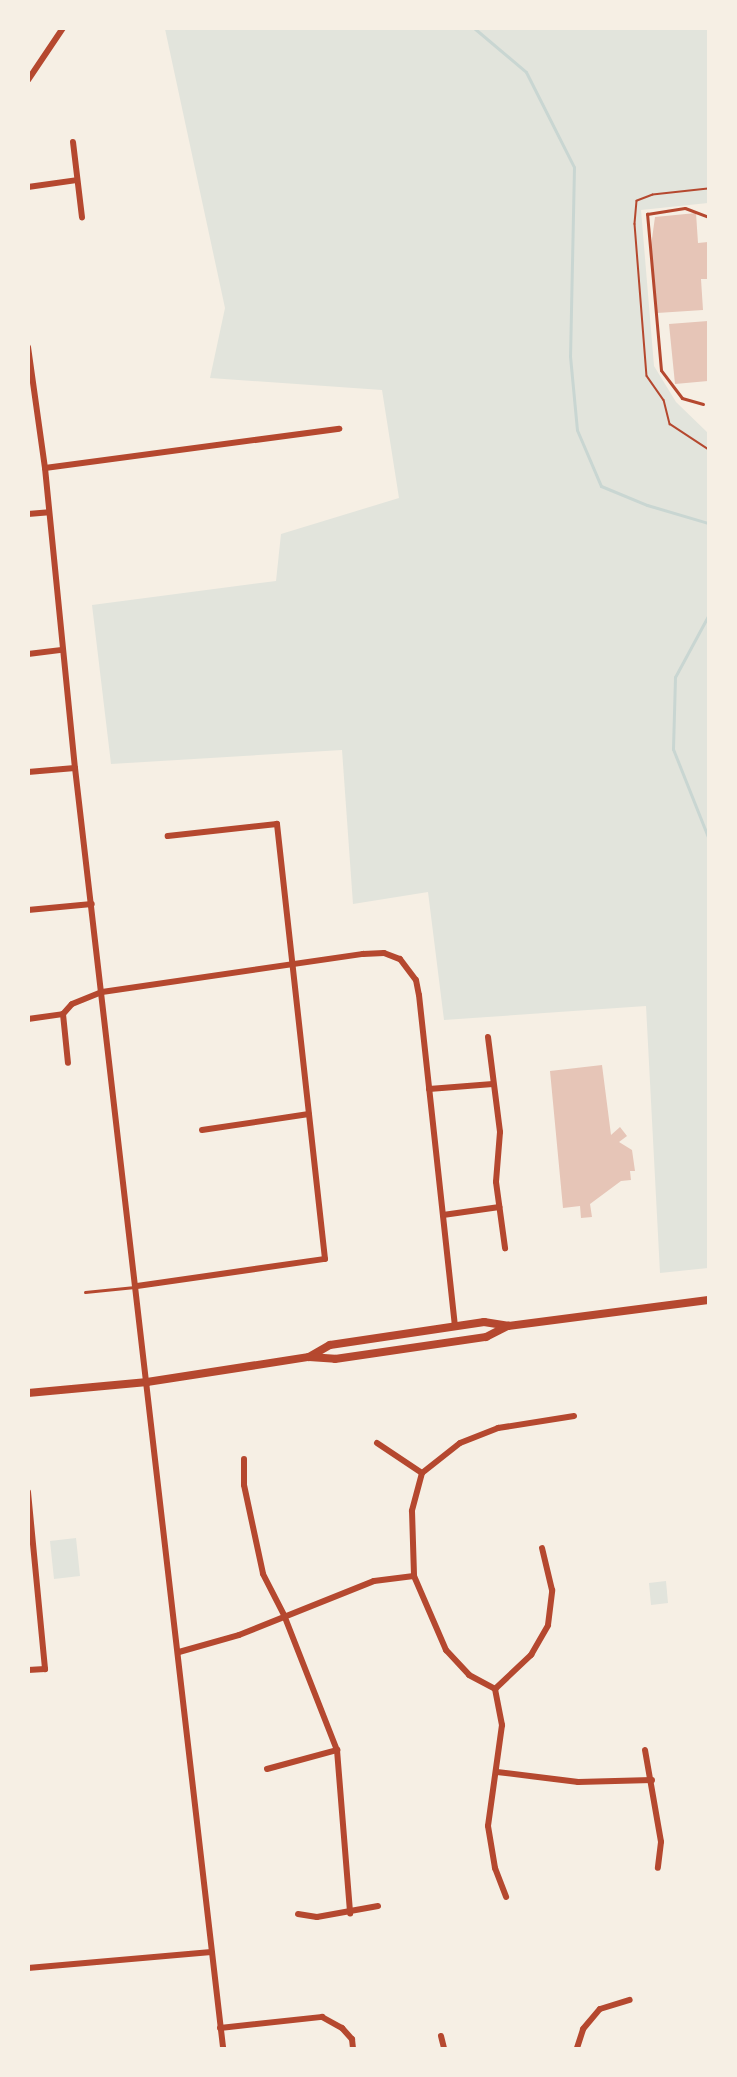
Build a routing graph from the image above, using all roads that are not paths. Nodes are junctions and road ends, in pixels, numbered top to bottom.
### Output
1 (63, 28) edge
2 (28, 80) edge
3 (73, 142) dead end
4 (77, 180) junction
5 (28, 187) edge
6 (82, 217) dead end
7 (708, 217) edge
8 (28, 347) edge
9 (703, 404) dead end
10 (339, 429) dead end
11 (45, 468) junction
12 (50, 512) junction
13 (28, 514) edge
14 (62, 650) junction
15 (28, 654) edge
16 (75, 768) junction
17 (28, 772) edge
18 (168, 836) dead end
19 (92, 904) junction
20 (28, 910) edge
21 (295, 964) junction
22 (102, 992) junction
23 (63, 1014) junction
24 (28, 1019) edge
25 (488, 1037) dead end
26 (68, 1063) dead end
27 (493, 1084) junction
28 (429, 1089) junction
29 (309, 1114) junction
30 (202, 1130) dead end
31 (499, 1207) junction
32 (443, 1215) junction
33 (505, 1248) dead end
34 (137, 1286) junction
35 (85, 1292) dead end
36 (708, 1300) edge
37 (455, 1326) junction
38 (508, 1326) junction
39 (309, 1357) junction
40 (147, 1382) junction
41 (28, 1393) edge
42 (574, 1416) dead end
43 (377, 1443) dead end
44 (244, 1460) dead end
45 (422, 1473) junction
46 (28, 1492) edge
47 (542, 1548) dead end
48 (414, 1576) junction
49 (284, 1615) junction
50 (179, 1652) junction
51 (28, 1670) edge
52 (495, 1689) junction
53 (337, 1750) junction
54 (645, 1750) dead end
55 (267, 1769) dead end
56 (497, 1772) junction
57 (652, 1780) junction
58 (658, 1868) dead end
59 (506, 1897) dead end
60 (378, 1906) dead end
61 (350, 1913) junction
62 (298, 1914) dead end
63 (211, 1952) junction
64 (28, 1968) edge
65 (630, 2000) dead end
66 (220, 2028) junction
67 (441, 2036) dead end
68 (223, 2049) edge
69 (353, 2049) edge
70 (444, 2049) edge
71 (577, 2049) edge

1 - 2 street
3 - 4 street
4 - 5 street
4 - 6 street
7 - 9 lane
8 - 11 street
10 - 11 street
11 - 12 street
12 - 13 street
12 - 14 street
14 - 15 street
14 - 16 street
16 - 17 street
16 - 19 street
18 - 21 street
19 - 20 street
19 - 22 street
21 - 22 street
21 - 28 street
21 - 29 street
22 - 23 street
22 - 34 street
23 - 24 street
23 - 26 street
25 - 27 street
27 - 28 street
27 - 31 street
28 - 32 street
29 - 30 street
29 - 34 street
31 - 32 street
31 - 33 street
32 - 37 street
34 - 35 lane
34 - 40 street
36 - 38 main road
37 - 38 main road
37 - 39 main road
38 - 39 main road
39 - 40 main road
40 - 41 main road
40 - 50 street
42 - 45 street
43 - 45 street
44 - 49 street
45 - 48 street
46 - 51 street
47 - 52 street
48 - 49 street
48 - 52 street
49 - 50 street
49 - 53 street
50 - 63 street
52 - 56 street
53 - 55 street
53 - 61 street
54 - 57 street
56 - 57 street
56 - 59 street
57 - 58 street
60 - 61 street
61 - 62 street
63 - 64 street
63 - 66 street
65 - 71 street
66 - 68 street
66 - 69 street
67 - 70 street

